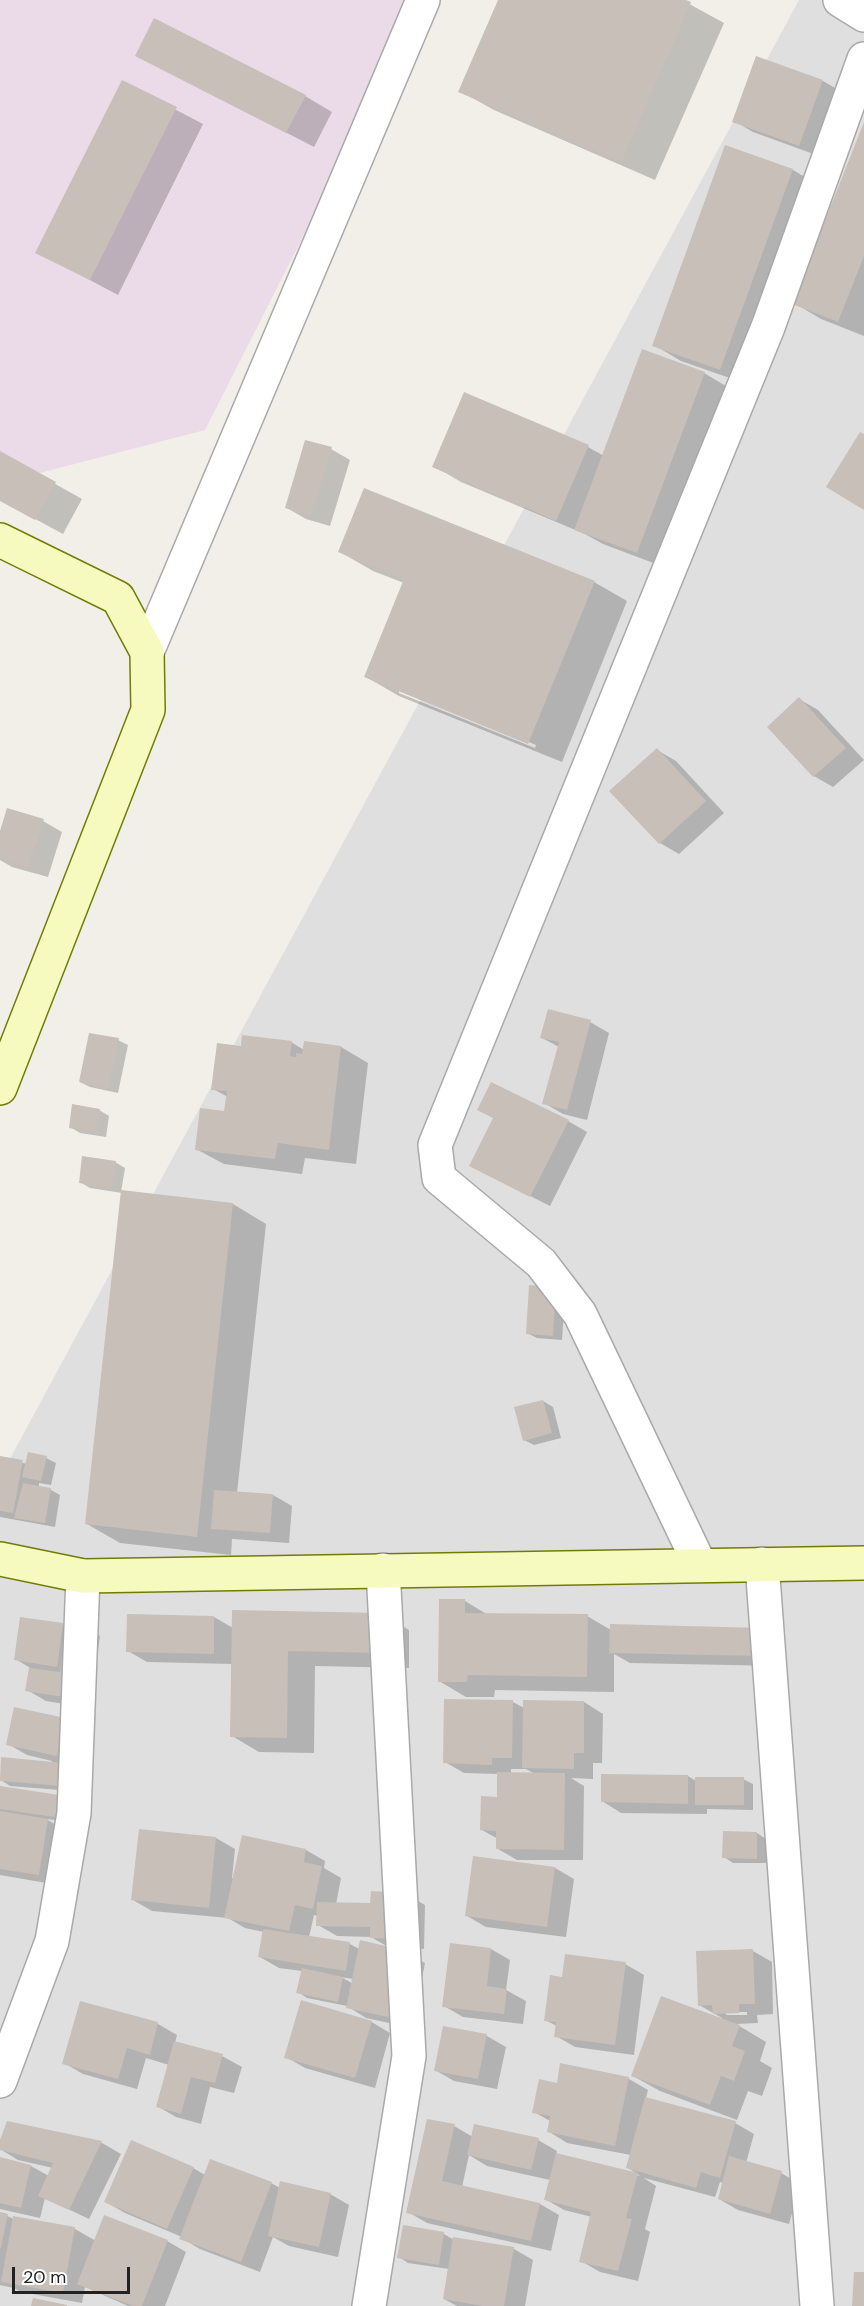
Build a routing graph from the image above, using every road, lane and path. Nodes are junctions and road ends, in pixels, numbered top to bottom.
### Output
1 (423, 0) edge
2 (840, 0) edge
3 (864, 15) edge
4 (864, 59) edge
5 (0, 540) edge
6 (147, 652) junction
7 (0, 1088) edge
8 (0, 1559) edge
9 (864, 1563) edge
10 (762, 1564) junction
11 (700, 1565) junction
12 (383, 1570) junction
13 (83, 1576) junction
14 (0, 2081) edge
15 (369, 2306) edge
16 (817, 2306) edge

1 - 6 street
2 - 3 street
4 - 11 street
5 - 6 street
6 - 7 street
8 - 13 street
9 - 10 street
10 - 11 street
10 - 16 street
11 - 12 street
12 - 13 street
12 - 15 street
13 - 14 street

